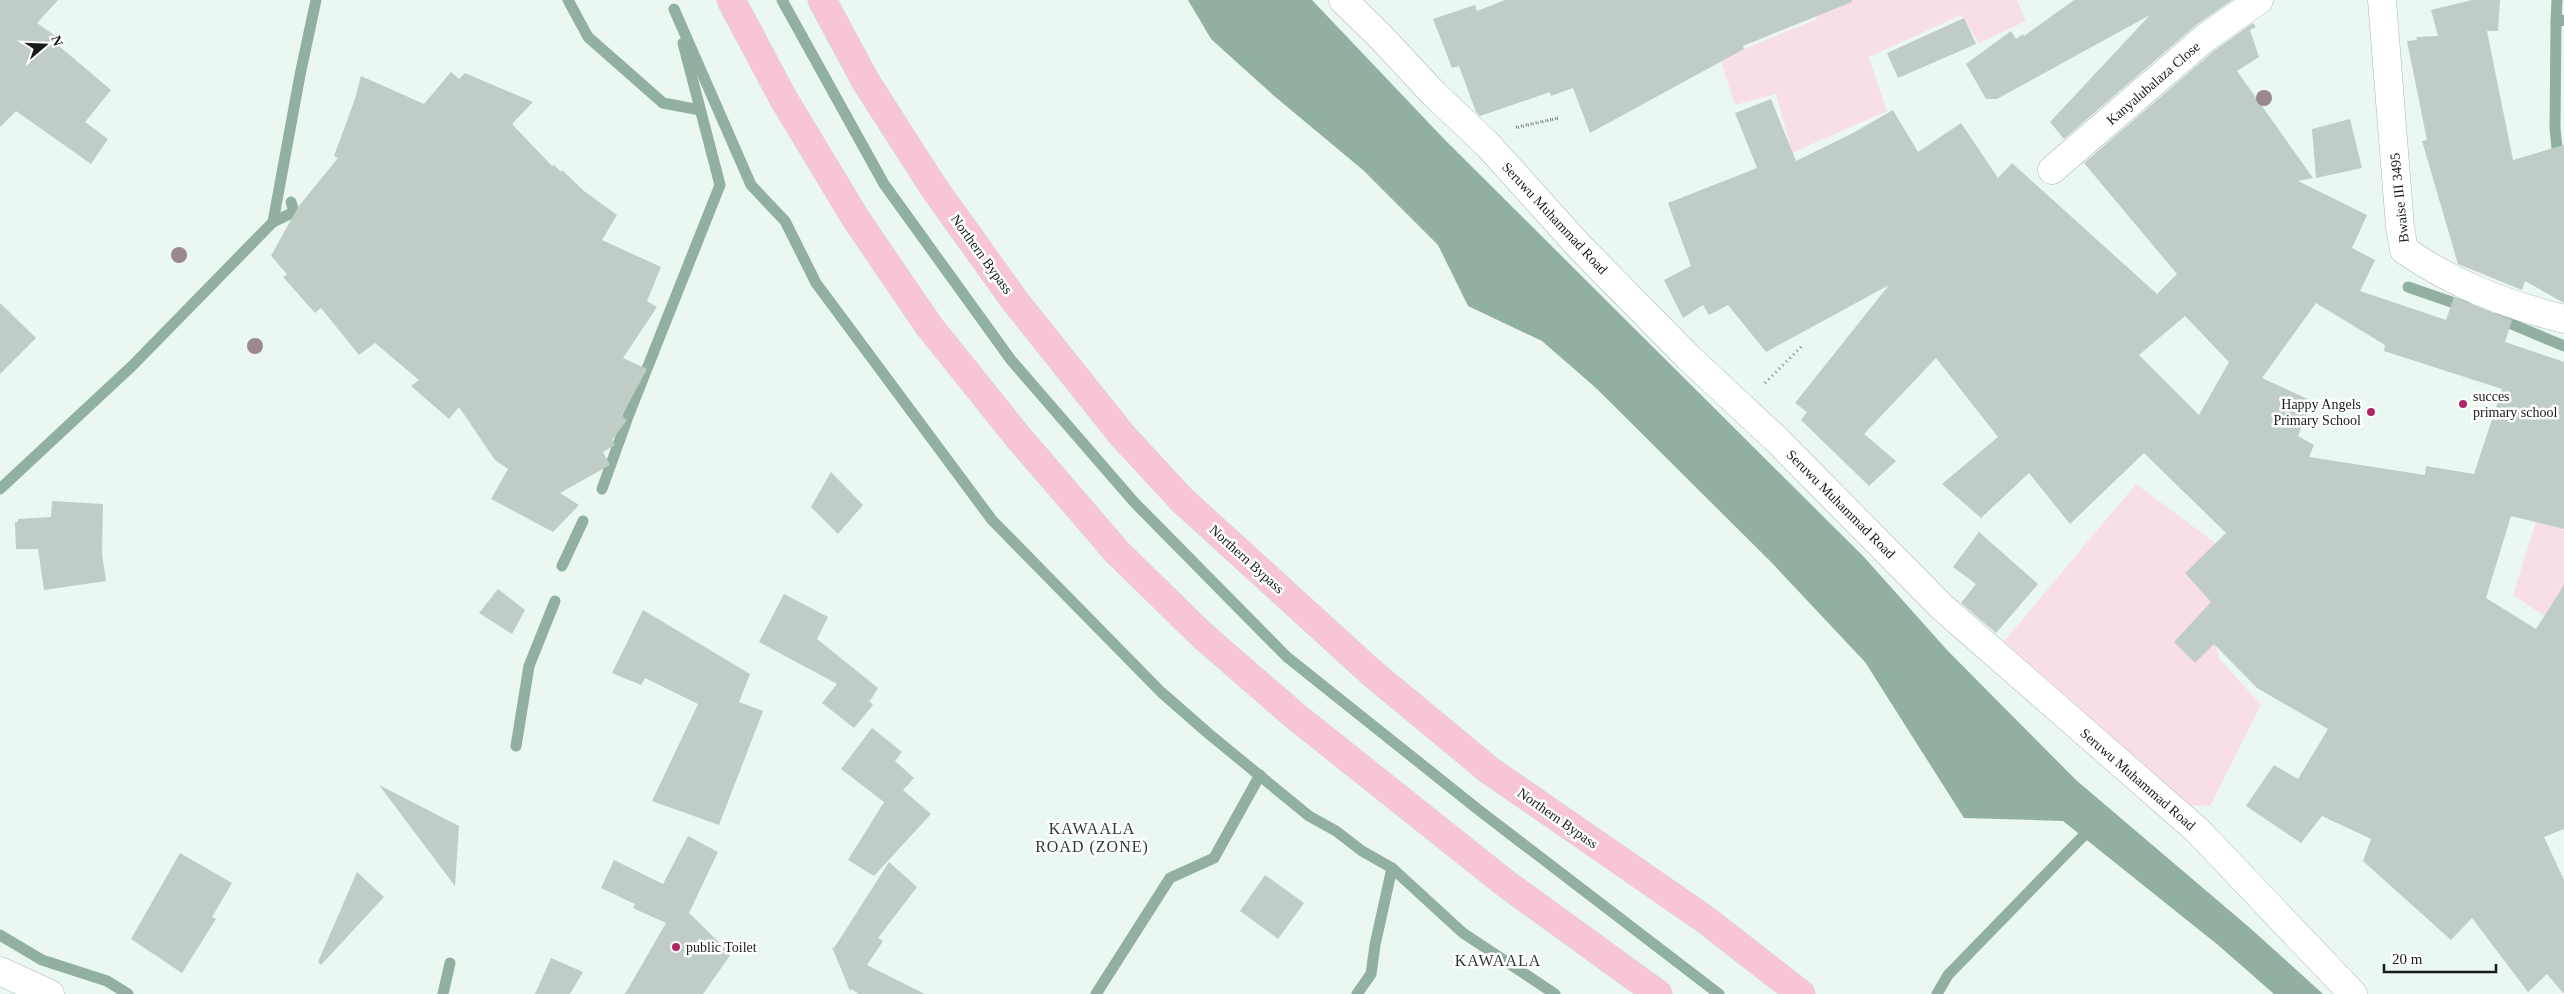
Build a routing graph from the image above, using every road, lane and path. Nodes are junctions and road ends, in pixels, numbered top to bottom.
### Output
1 (731, 0) edge
2 (822, 0) edge
3 (1342, 0) edge
4 (2259, 0) edge
5 (2382, 0) edge
6 (2052, 170) dead end
7 (2564, 319) edge
8 (1802, 346) dead end
9 (1747, 413) junction
10 (0, 971) edge
11 (50, 994) edge
12 (1658, 994) edge
13 (1801, 994) edge
14 (2353, 994) edge

1 - 12 highway
2 - 13 highway, Northern Bypass
3 - 9 street, Seruwu Muhammad Road
4 - 6 street, Kanyalubalaza Close
5 - 7 street, Bwaise III 3495
8 - 9 path
9 - 14 street, Seruwu Muhammad Road
10 - 11 street

